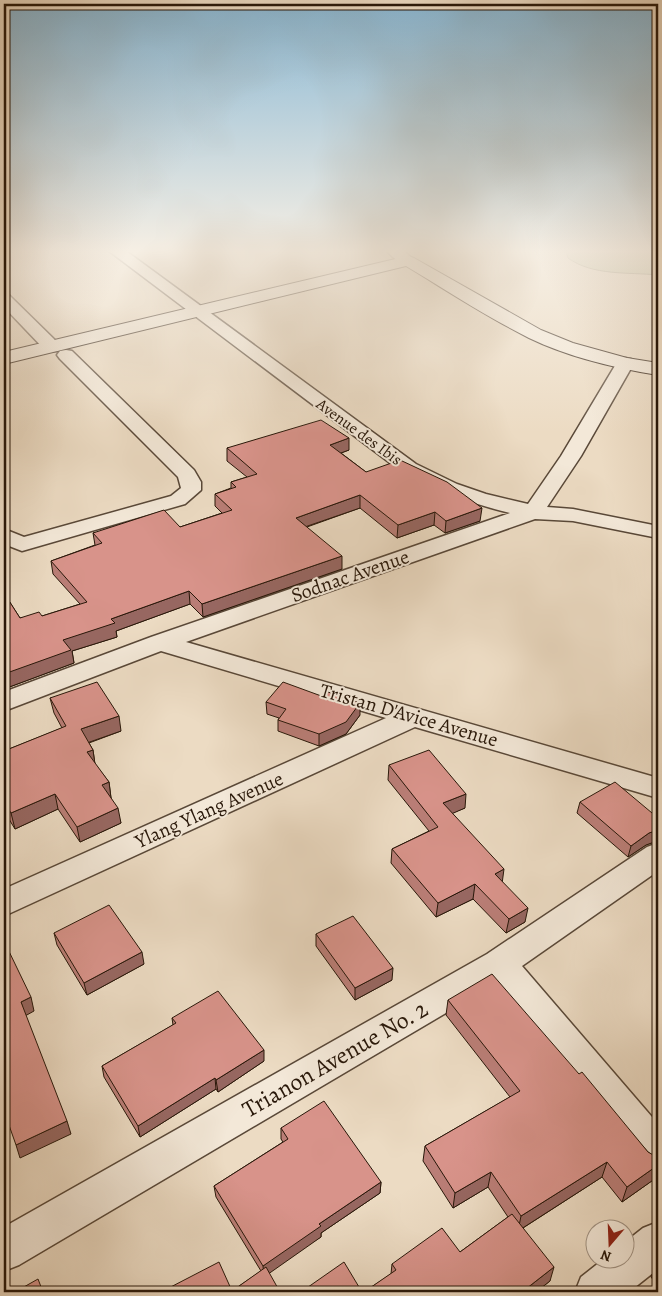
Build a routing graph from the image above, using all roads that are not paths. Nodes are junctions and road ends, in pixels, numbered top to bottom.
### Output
1 (18, 311) edge
2 (197, 311) edge
3 (219, 311) edge
4 (496, 311) edge
5 (203, 316) junction
6 (59, 351) junction
7 (4, 358) edge
8 (626, 363) junction
9 (658, 369) edge
10 (4, 370) edge
11 (533, 512) junction
12 (658, 532) edge
13 (4, 536) edge
14 (160, 642) junction
15 (4, 702) edge
16 (415, 716) junction
17 (658, 788) edge
18 (658, 855) edge
19 (4, 903) edge
20 (498, 964) junction
21 (658, 1152) edge
22 (658, 1243) edge
23 (4, 1250) edge
24 (596, 1292) edge

1 - 6 street
2 - 5 street, Avenue des Ibis
3 - 5 main road
4 - 8 main road
5 - 6 main road
5 - 11 street, Avenue des Ibis
6 - 7 main road
6 - 10 main road
6 - 13 street
8 - 9 main road
8 - 11 street
11 - 12 street, Avenue des Ibis
11 - 14 street, Sodnac Avenue
14 - 15 street, Sodnac Avenue
14 - 16 street, Tristan D'Avice Avenue
16 - 17 street, Tristan D'Avice Avenue
16 - 19 street, Ylang Ylang Avenue
18 - 20 street, Trianon Avenue No. 2
20 - 21 street
20 - 23 street, Trianon Avenue No. 2
22 - 24 street

